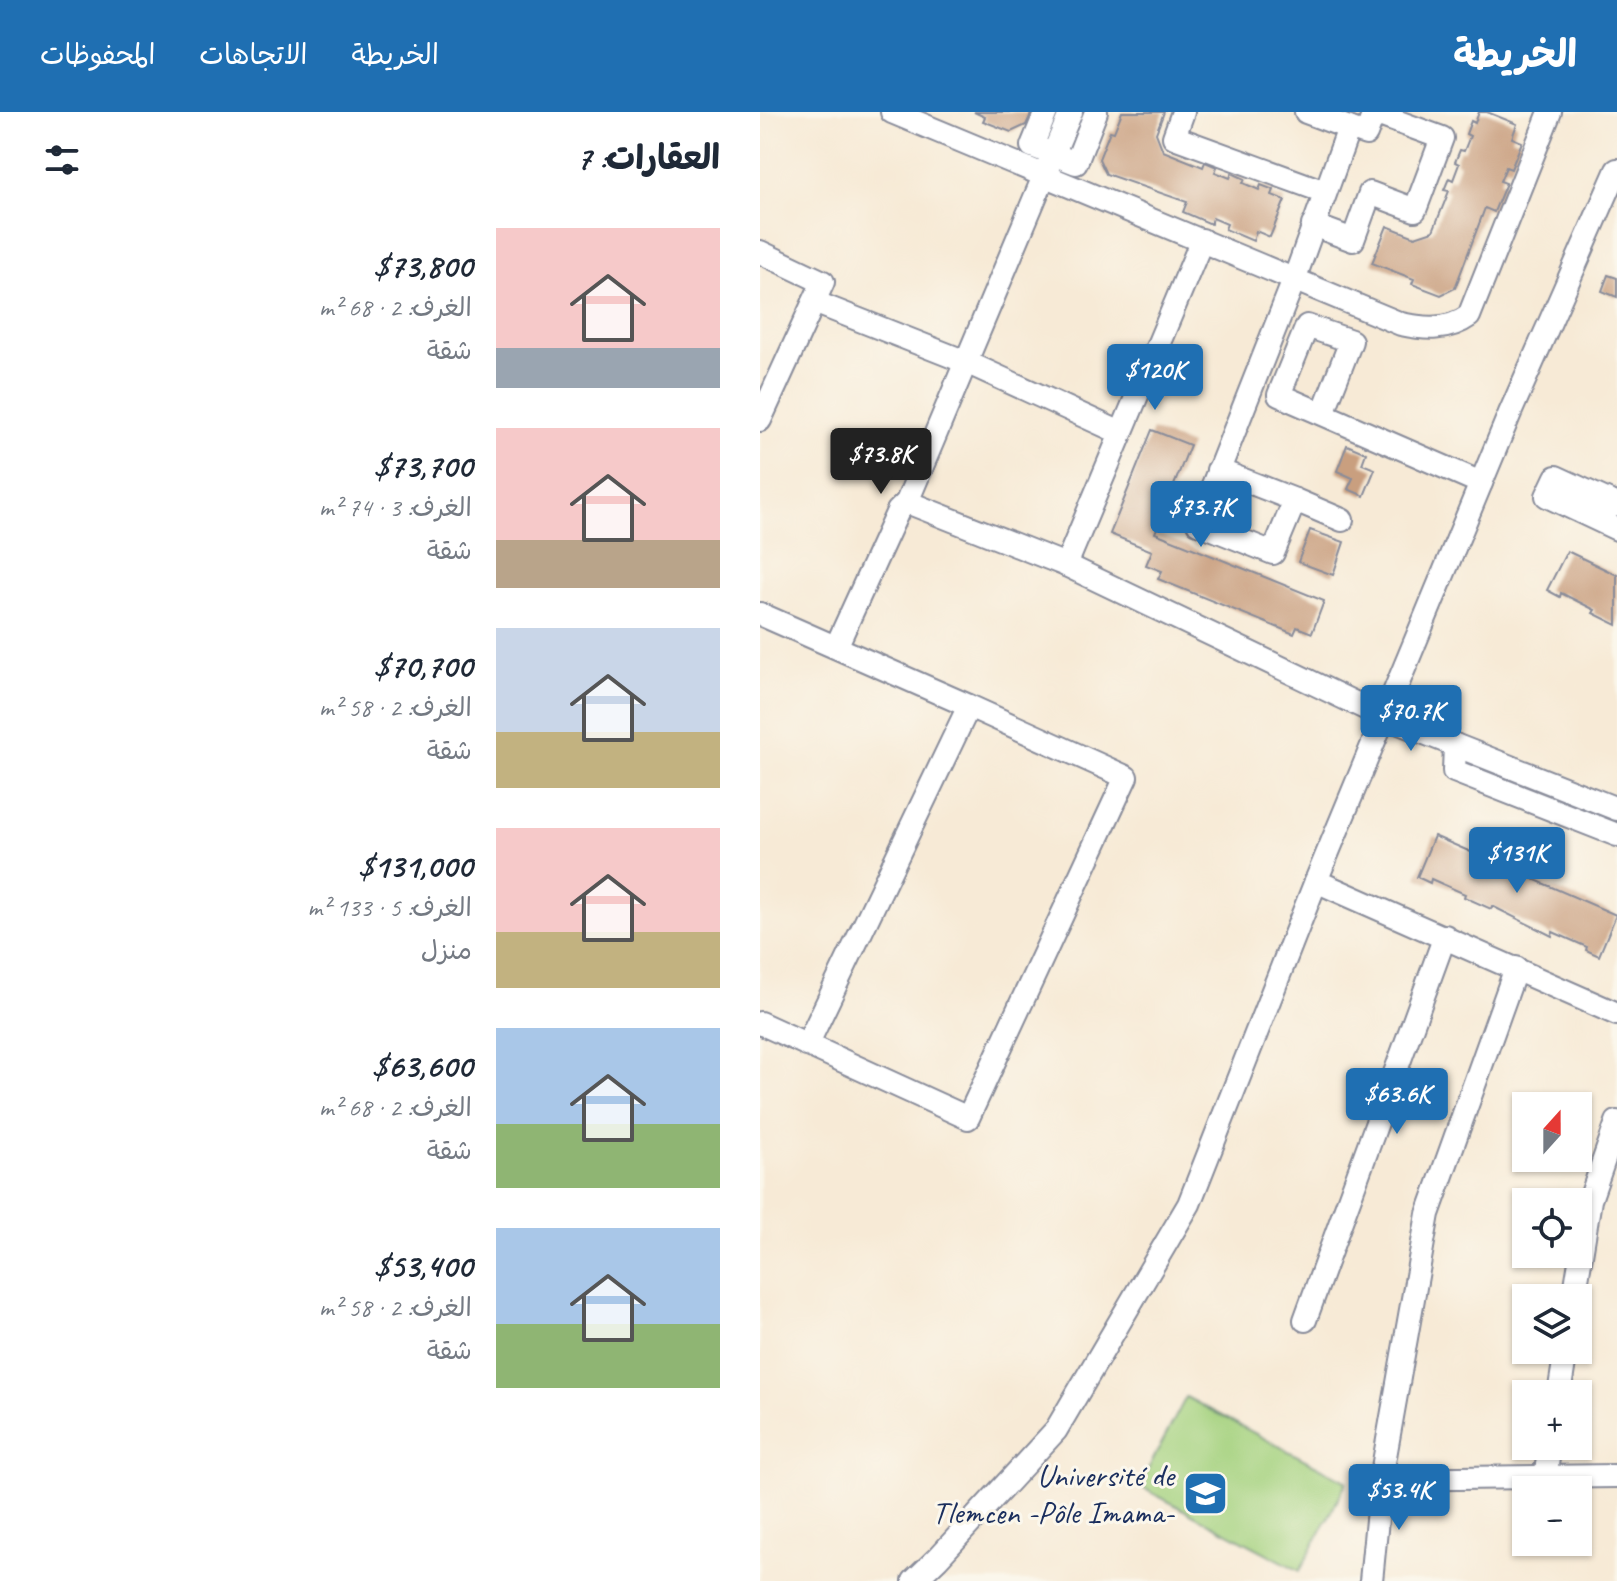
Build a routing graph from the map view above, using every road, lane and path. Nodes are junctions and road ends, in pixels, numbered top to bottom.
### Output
1 (892, 112) edge
2 (1046, 112) edge
3 (1071, 112) edge
4 (1096, 112) edge
5 (1183, 112) edge
6 (1306, 112) edge
7 (1550, 112) edge
8 (1349, 128) junction
9 (1054, 154) junction
10 (1617, 170) edge
11 (1046, 176) junction
12 (1325, 192) junction
13 (1313, 225) junction
14 (1202, 240) junction
15 (760, 252) edge
16 (1294, 280) junction
17 (814, 302) junction
18 (966, 362) junction
19 (1323, 413) dead end
20 (760, 420) edge
21 (1121, 433) junction
22 (1218, 470) junction
23 (1481, 483) junction
24 (1295, 500) junction
25 (907, 502) junction
26 (1617, 505) edge
27 (1342, 520) dead end
28 (1617, 529) edge
29 (1066, 565) junction
30 (760, 614) edge
31 (836, 647) junction
32 (969, 706) junction
33 (1384, 717) junction
34 (1455, 745) junction
35 (1617, 809) edge
36 (1617, 835) edge
37 (1316, 881) junction
38 (1445, 936) junction
39 (1516, 968) junction
40 (1617, 1014) edge
41 (760, 1023) edge
42 (807, 1045) junction
43 (1617, 1122) edge
44 (1576, 1284) edge
45 (1305, 1320) dead end
46 (1592, 1476) edge
47 (1617, 1476) edge
48 (1512, 1477) edge
49 (1381, 1479) junction
50 (914, 1581) edge
51 (1371, 1581) edge

1 - 11 street
2 - 9 street
3 - 9 street
4 - 9 street
5 - 12 street
6 - 8 street
7 - 16 street
8 - 12 street
8 - 13 street
9 - 11 street
10 - 23 street
11 - 14 street
11 - 18 street
12 - 13 street
13 - 16 street
14 - 16 street
14 - 21 street
15 - 17 street
16 - 22 street
17 - 18 street
17 - 20 street
18 - 21 street
18 - 25 street
19 - 23 street
21 - 29 street
22 - 24 street
22 - 24 street
23 - 33 street
24 - 27 street
25 - 29 street
25 - 31 street
26 - 28 street
29 - 33 street
30 - 31 street
31 - 32 street
32 - 42 street
32 - 42 street
33 - 34 street
33 - 37 street
34 - 35 street
34 - 36 street
37 - 38 street
37 - 50 street
38 - 39 street
38 - 45 street
39 - 40 street
39 - 49 street
41 - 42 street
43 - 44 street
46 - 47 street
48 - 49 street
49 - 51 street

